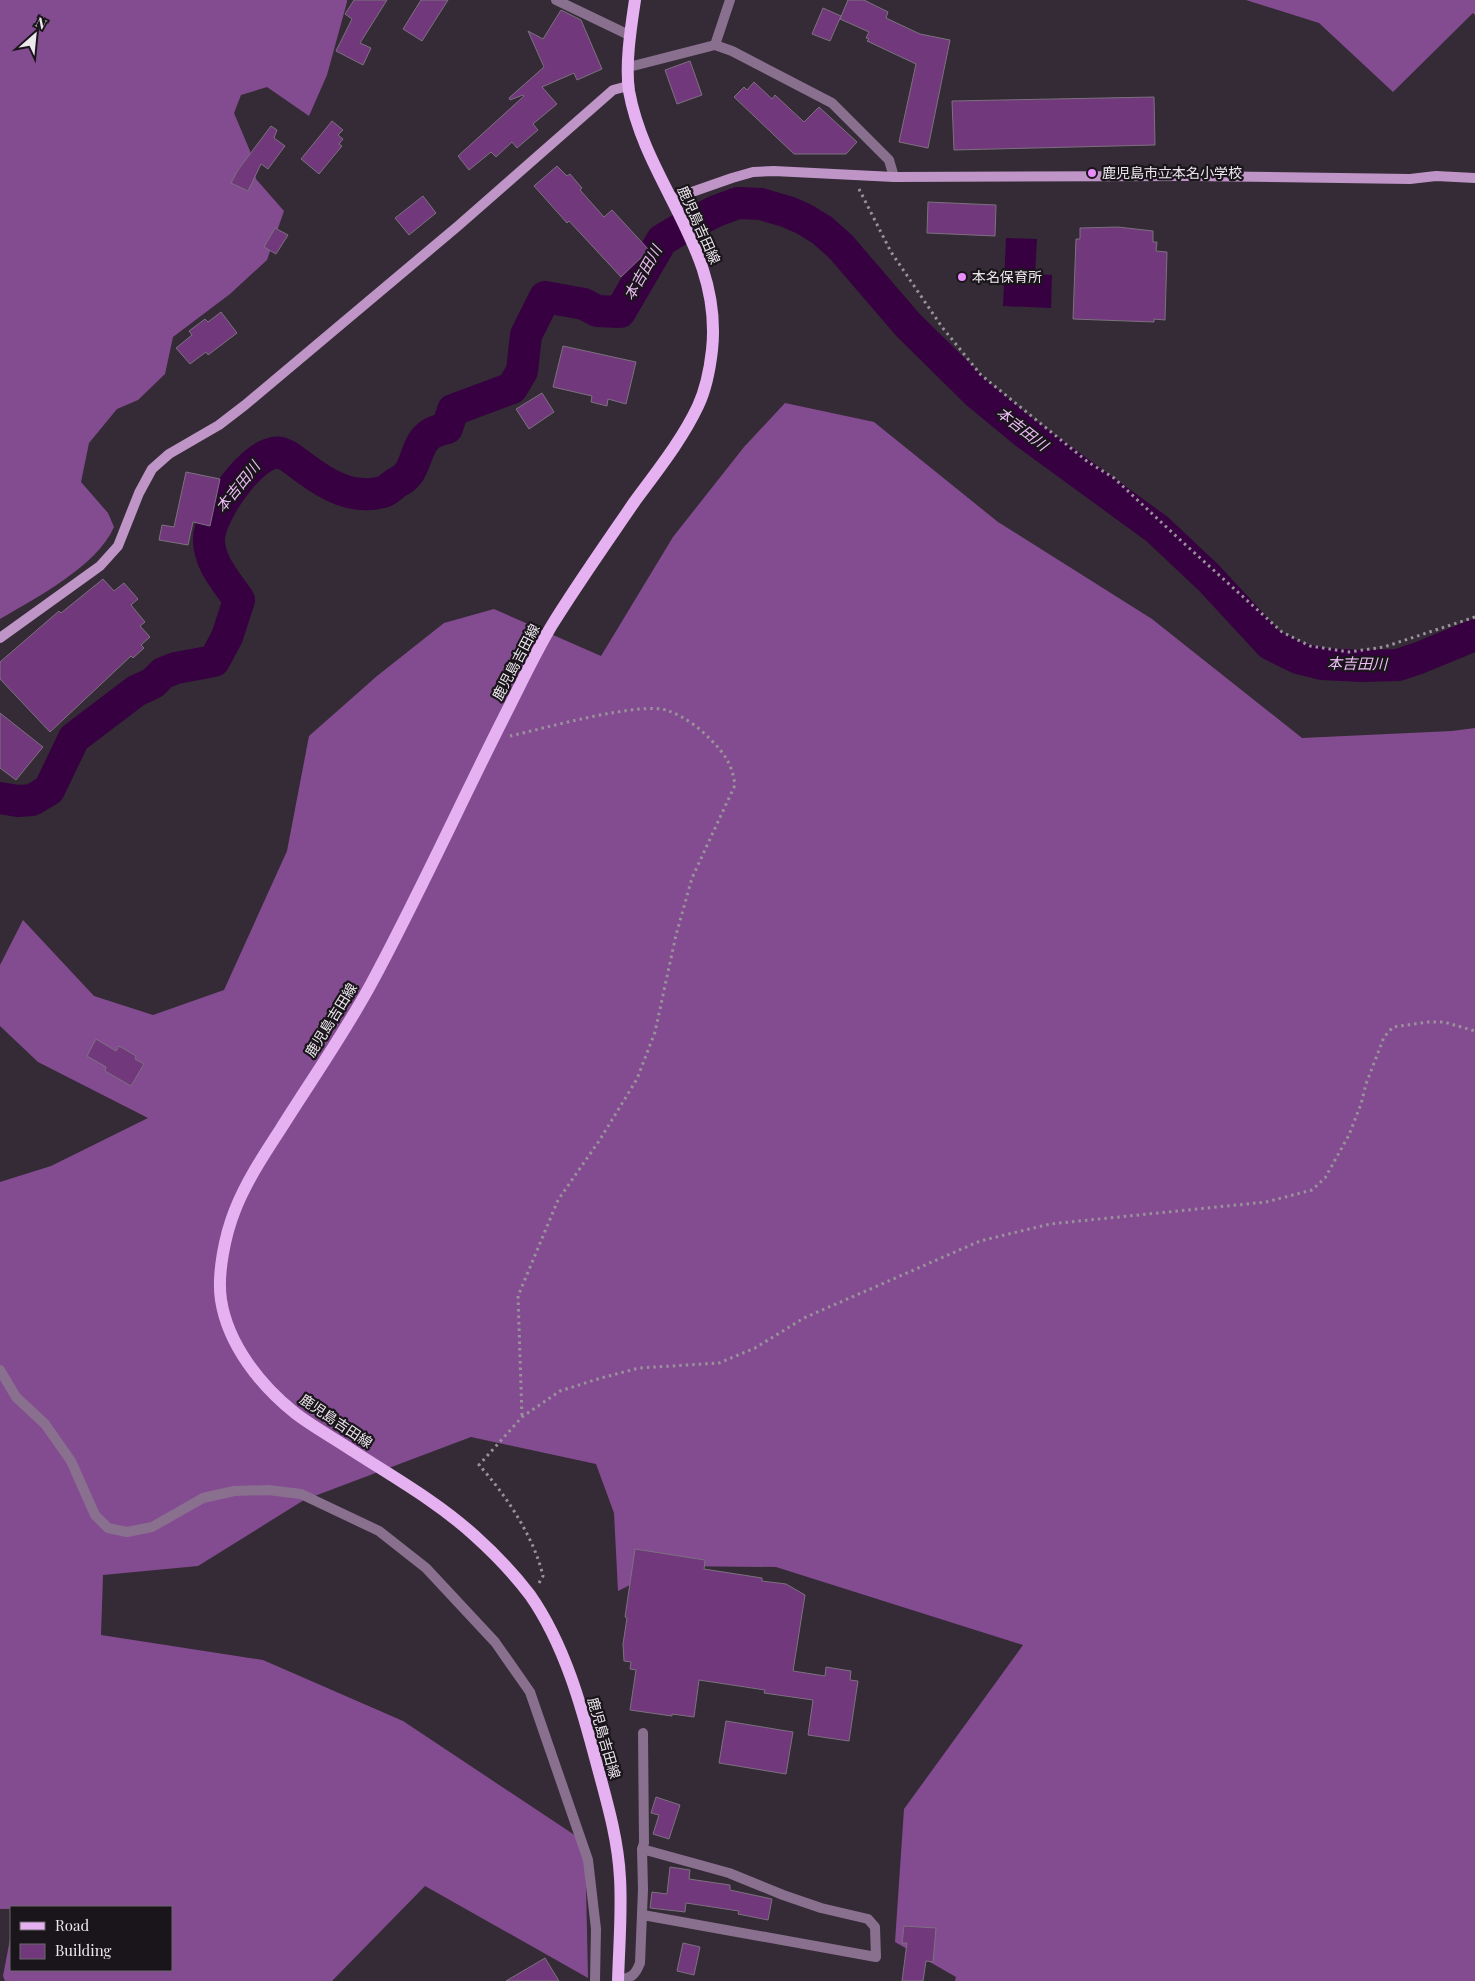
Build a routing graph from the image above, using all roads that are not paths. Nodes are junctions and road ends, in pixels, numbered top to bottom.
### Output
1 (556, 0) edge
2 (635, 0) edge
3 (730, 0) edge
4 (629, 35) junction
5 (715, 45) junction
6 (629, 67) junction
7 (628, 86) junction
8 (894, 177) junction
9 (1475, 178) edge
10 (672, 199) junction
11 (0, 638) edge
12 (0, 1370) edge
13 (643, 1733) dead end
14 (642, 1849) junction
15 (643, 1915) junction
16 (618, 1980) edge
17 (595, 1981) edge

1 - 4 street
2 - 4 main road, 鹿児島吉田線
3 - 5 street
4 - 6 main road, 鹿児島吉田線
5 - 6 street
5 - 8 street
6 - 7 main road, 鹿児島吉田線
7 - 10 main road, 鹿児島吉田線
7 - 11 street
8 - 9 street
8 - 10 street
10 - 16 main road, 鹿児島吉田線
12 - 17 street
13 - 14 street
14 - 15 street
14 - 15 street
15 - 16 street

